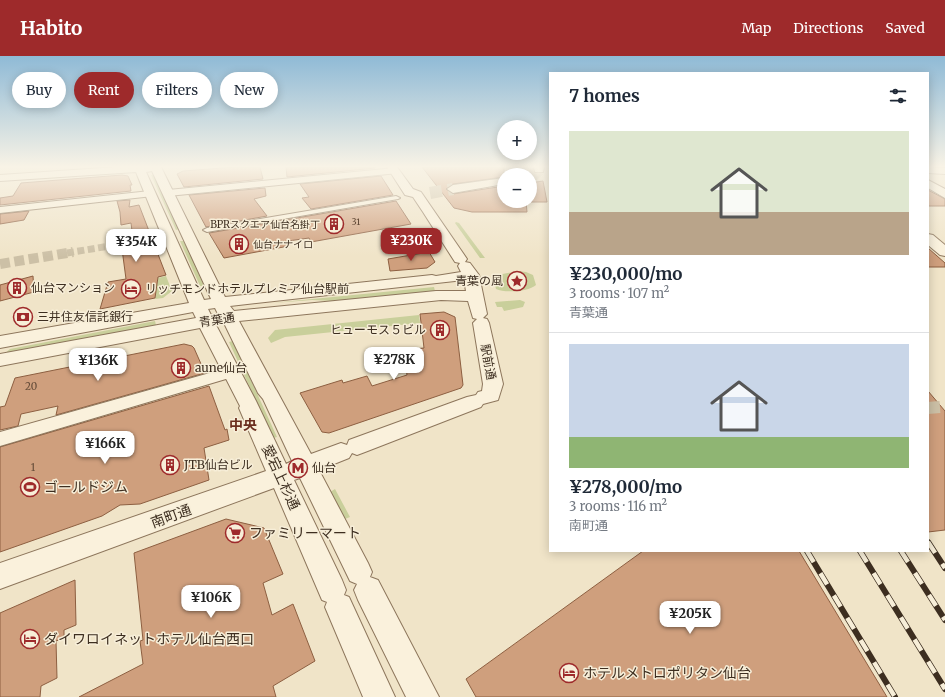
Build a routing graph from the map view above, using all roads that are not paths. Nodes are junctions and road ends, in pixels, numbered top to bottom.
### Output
1 (123, 197) edge
2 (151, 197) edge
3 (170, 197) edge
4 (418, 197) edge
5 (396, 198) dead end
6 (0, 210) edge
7 (207, 230) dead end
8 (929, 239) edge
9 (945, 252) edge
10 (465, 267) junction
11 (475, 296) junction
12 (225, 310) junction
13 (202, 314) junction
14 (0, 342) edge
15 (0, 360) edge
16 (231, 372) junction
17 (480, 400) joint
18 (0, 439) edge
19 (304, 466) junction
20 (281, 475) junction
21 (0, 576) edge
22 (379, 697) edge
23 (423, 697) edge

1 - 6 street
2 - 13 street, 愛宕上杉通
3 - 12 street, 愛宕上杉通
4 - 10 street, 駅前通
5 - 7 street
8 - 9 street
10 - 11 street, 駅前通
10 - 12 street, 青葉通
11 - 12 street, 青葉通
11 - 17 street, 駅前通
12 - 13 street, 青葉通
12 - 19 street, 愛宕上杉通
13 - 14 street, 青葉通
13 - 15 street, 青葉通
13 - 16 street, 愛宕上杉通
16 - 18 street
16 - 20 street, 愛宕上杉通
17 - 19 street, 南町通
19 - 20 street, 南町通
19 - 23 street, 愛宕上杉通
20 - 21 street, 南町通
20 - 22 street, 愛宕上杉通

